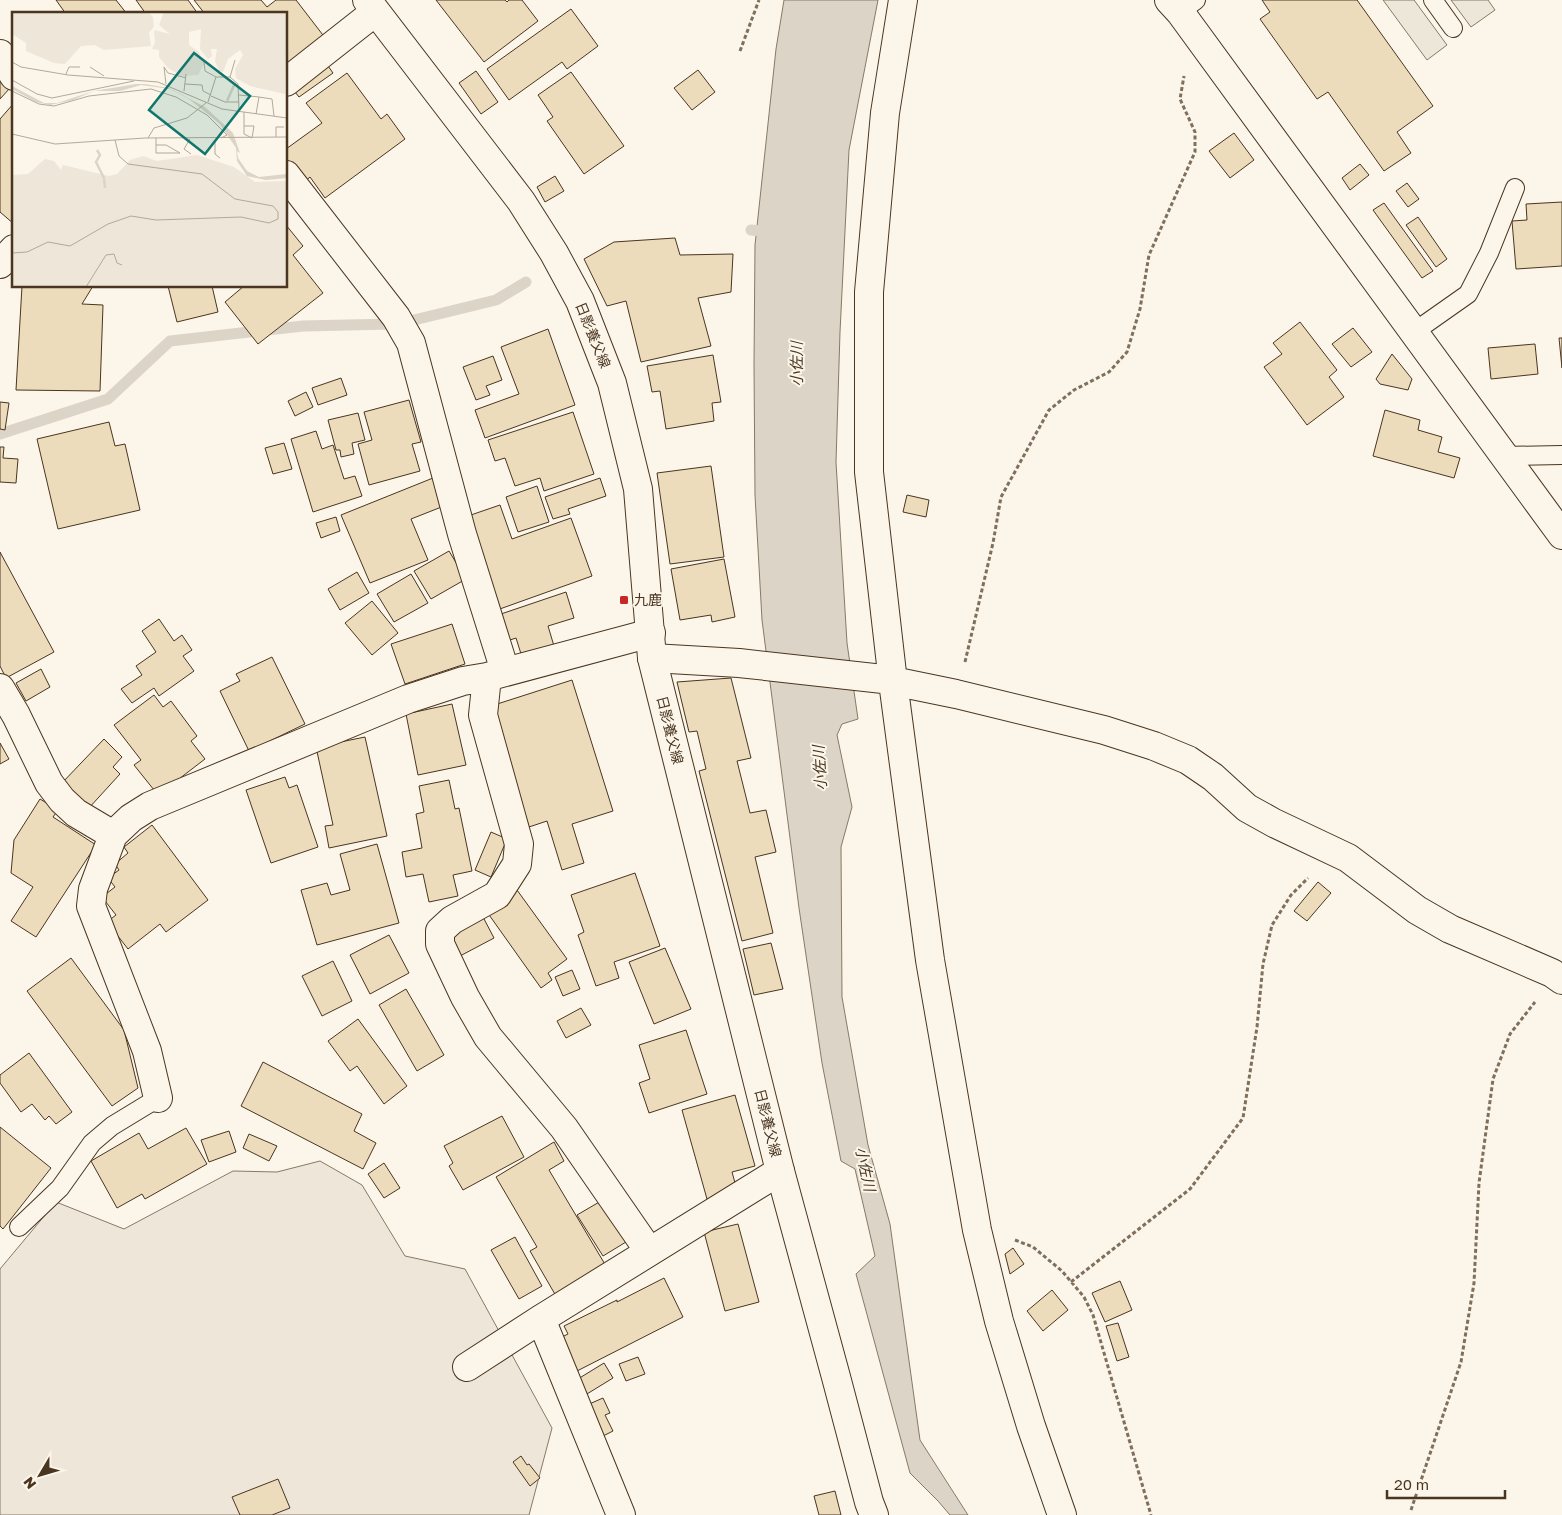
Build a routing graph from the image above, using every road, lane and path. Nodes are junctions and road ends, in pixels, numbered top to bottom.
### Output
1 (759, 0) edge
2 (903, 0) edge
3 (1433, 0) edge
4 (1182, 4) edge
5 (371, 6) edge
6 (1453, 28) dead end
7 (740, 51) dead end
8 (0, 54) edge
9 (1185, 70) dead end
10 (12, 73) edge
11 (288, 80) edge
12 (288, 178) edge
13 (1514, 188) dead end
14 (12, 251) edge
15 (0, 264) edge
16 (1414, 332) junction
17 (1562, 455) edge
18 (1504, 456) junction
19 (1562, 536) edge
20 (651, 646) junction
21 (496, 674) junction
22 (888, 680) junction
23 (0, 688) edge
24 (956, 694) junction
25 (113, 835) junction
26 (1335, 852) junction
27 (1557, 976) edge
28 (158, 1098) joint
29 (780, 1171) junction
30 (18, 1227) dead end
31 (977, 1230) junction
32 (649, 1251) junction
33 (1070, 1282) junction
34 (541, 1319) junction
35 (467, 1367) dead end
36 (1412, 1510) dead end
37 (621, 1515) edge
38 (874, 1515) edge
39 (1062, 1515) edge
40 (1151, 1515) edge

1 - 7 path
2 - 22 street
3 - 6 lane
4 - 16 street
5 - 11 street
5 - 20 street, 日影養父線
8 - 10 street
9 - 24 path
12 - 21 street
13 - 16 lane
14 - 15 street
16 - 18 street
17 - 18 lane
18 - 19 street
20 - 21 street
20 - 22 street
20 - 29 street, 日影養父線
21 - 25 street
21 - 32 street
22 - 24 street
22 - 31 street
23 - 25 street
24 - 26 street
25 - 28 street
26 - 27 street
26 - 33 path
27 - 36 path
28 - 30 lane
29 - 32 street
29 - 38 street, 日影養父線
31 - 33 path
31 - 39 street
32 - 34 street
33 - 40 path
34 - 35 street
34 - 37 street

